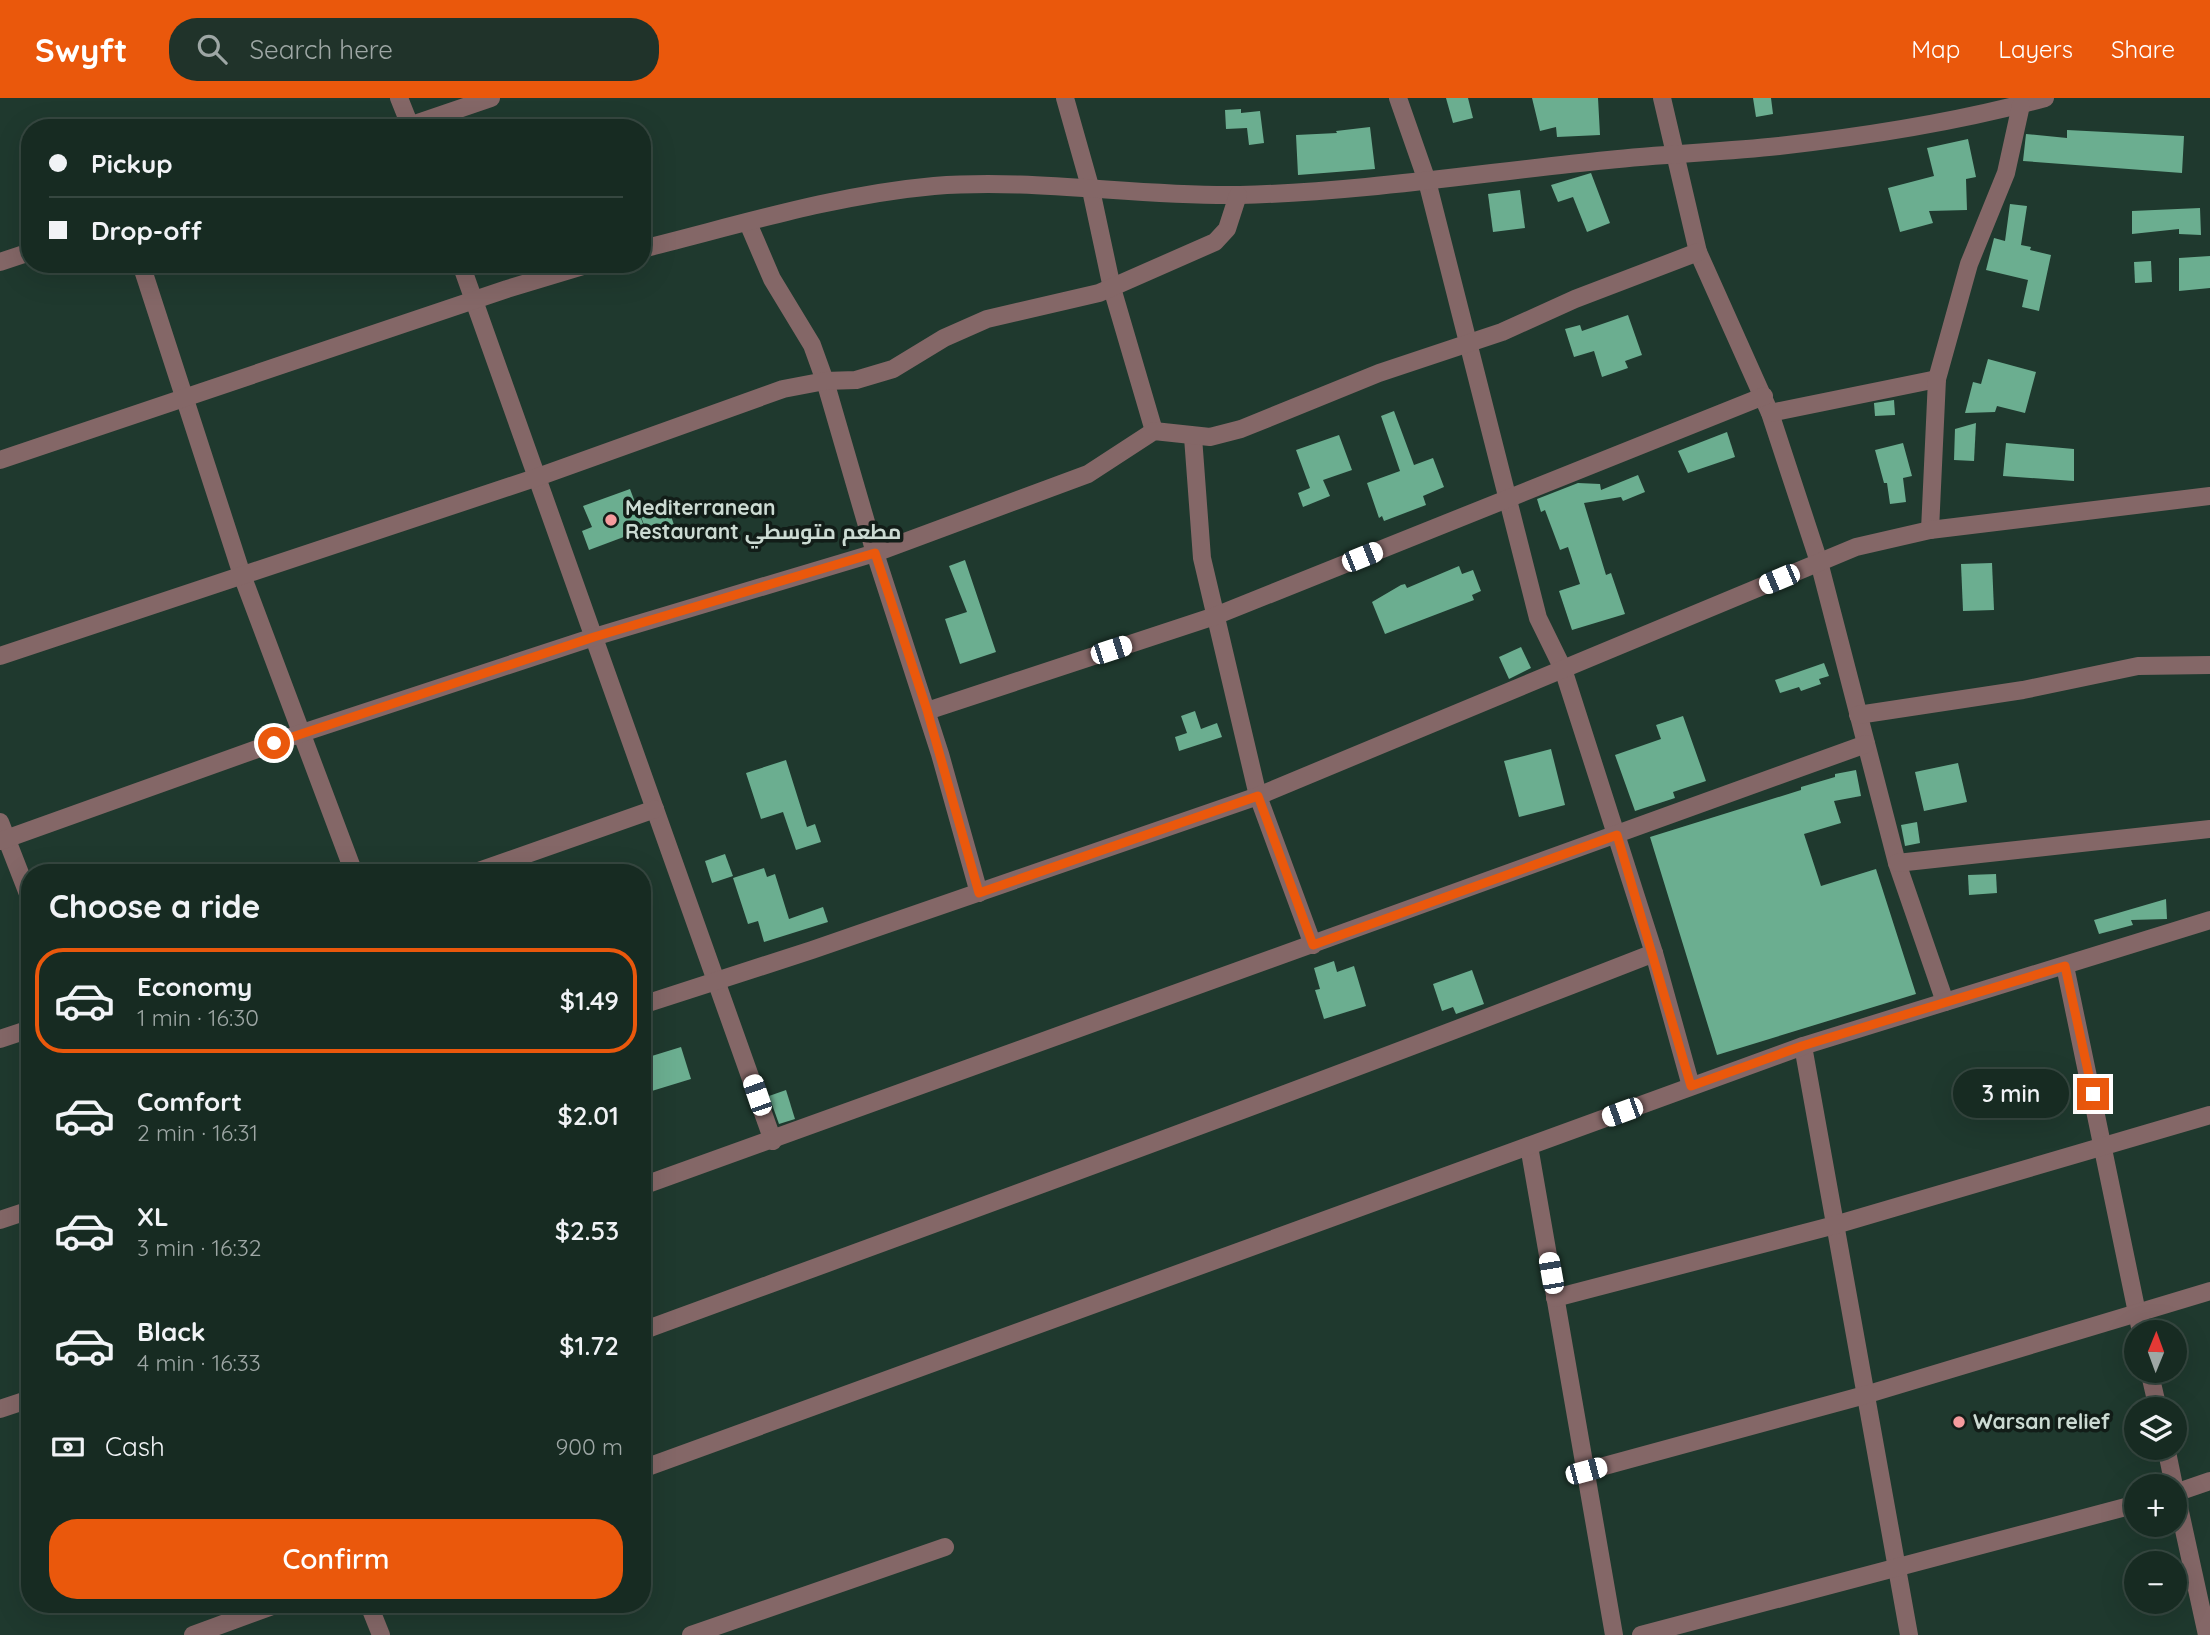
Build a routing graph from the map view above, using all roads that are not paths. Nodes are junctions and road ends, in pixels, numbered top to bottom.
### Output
1 (400, 98) edge
2 (491, 98) edge
3 (1065, 98) edge
4 (1398, 98) edge
5 (1662, 98) edge
6 (2045, 98) edge
7 (2021, 105) junction
8 (406, 119) edge
9 (431, 119) edge
10 (1674, 153) junction
11 (1427, 181) junction
12 (1091, 190) junction
13 (1238, 195) junction
14 (748, 223) junction
15 (651, 247) edge
16 (1698, 252) junction
17 (21, 255) edge
18 (0, 262) edge
19 (144, 273) edge
20 (464, 273) edge
21 (562, 273) edge
22 (1112, 288) junction
23 (474, 301) junction
24 (1469, 343) junction
25 (1937, 379) junction
26 (825, 381) junction
27 (184, 398) junction
28 (1767, 404) junction
29 (1154, 432) junction
30 (1193, 436) junction
31 (0, 460) edge
32 (535, 478) junction
33 (2210, 496) edge
34 (1509, 498) junction
35 (1930, 530) junction
36 (875, 553) junction
37 (1818, 562) junction
38 (242, 575) junction
39 (1215, 616) junction
40 (594, 637) junction
41 (0, 656) edge
42 (2210, 665) edge
43 (1563, 669) junction
44 (927, 710) junction
45 (1858, 715) junction
46 (299, 734) junction
47 (1866, 744) junction
48 (1258, 796) junction
49 (655, 809) junction
50 (2210, 829) edge
51 (2, 834) edge
52 (1617, 835) junction
53 (1897, 863) junction
54 (350, 864) edge
55 (499, 864) edge
56 (21, 878) edge
57 (979, 893) junction
58 (2210, 920) edge
59 (1313, 945) junction
60 (1654, 953) junction
61 (2065, 966) junction
62 (716, 981) junction
63 (651, 1002) edge
64 (1945, 1002) junction
65 (21, 1032) edge
66 (0, 1039) edge
67 (1802, 1046) junction
68 (1691, 1086) junction
69 (2210, 1115) edge
70 (773, 1141) junction
71 (2104, 1145) junction
72 (1529, 1146) junction
73 (651, 1183) edge
74 (21, 1213) edge
75 (0, 1220) edge
76 (1835, 1225) junction
77 (2210, 1291) edge
78 (1555, 1298) junction
79 (2136, 1312) junction
80 (2138, 1320) edge
81 (651, 1328) edge
82 (1865, 1395) junction
83 (21, 1402) edge
84 (0, 1409) edge
85 (651, 1466) edge
86 (1586, 1471) junction
87 (2210, 1481) edge
88 (2187, 1487) edge
89 (2124, 1508) edge
90 (2185, 1537) edge
91 (945, 1547) dead end
92 (1898, 1569) junction
93 (253, 1613) edge
94 (372, 1613) edge
95 (193, 1635) edge
96 (381, 1635) edge
97 (691, 1635) edge
98 (1614, 1635) edge
99 (1641, 1635) edge
100 (1909, 1635) edge
101 (2207, 1635) edge

1 - 8 street
2 - 9 street
3 - 12 street
4 - 11 street
5 - 10 street
6 - 7 street
7 - 10 street
7 - 25 street
10 - 11 street
10 - 16 street
11 - 13 street
11 - 24 street
12 - 13 street
12 - 14 street
12 - 22 street
13 - 22 street
14 - 15 street
14 - 26 street
16 - 24 street
16 - 28 street
17 - 18 street
19 - 27 street
20 - 23 street
21 - 23 street
22 - 26 street
22 - 29 street
23 - 27 street
23 - 32 street
24 - 30 street
24 - 34 street
25 - 28 street
25 - 35 street
26 - 32 street
26 - 36 street
27 - 31 street
27 - 38 street
28 - 34 street
28 - 37 street
29 - 30 street
29 - 36 street
30 - 39 street
32 - 38 street
32 - 40 street
33 - 35 street
34 - 39 street
34 - 43 street
35 - 37 street
36 - 40 street
36 - 44 street
37 - 43 street
37 - 45 street
38 - 41 street
38 - 46 street
39 - 44 street
39 - 48 street
40 - 46 street
40 - 49 street
42 - 45 street
43 - 48 street
43 - 52 street
44 - 57 street
45 - 47 street
46 - 51 street
46 - 54 street
47 - 52 street
47 - 53 street
48 - 57 street
48 - 59 street
49 - 55 street
49 - 62 street
50 - 53 street
51 - 56 street
52 - 59 street
52 - 60 street
53 - 64 street
57 - 62 street
58 - 61 street
59 - 70 street
60 - 68 street
60 - 81 street
61 - 64 street
61 - 71 street
62 - 63 street
62 - 70 street
64 - 67 street
65 - 66 street
67 - 68 street
67 - 76 street
68 - 72 street
69 - 71 street
70 - 73 street
71 - 76 street
71 - 79 street
72 - 78 street
72 - 85 street
74 - 75 street
76 - 78 street
76 - 82 street
77 - 79 street
78 - 86 street
79 - 80 street
79 - 82 street
82 - 86 street
82 - 92 street
83 - 84 street
86 - 98 street
87 - 88 street
89 - 92 street
90 - 101 street
91 - 97 street
92 - 99 street
92 - 100 street
93 - 95 street
94 - 96 street

